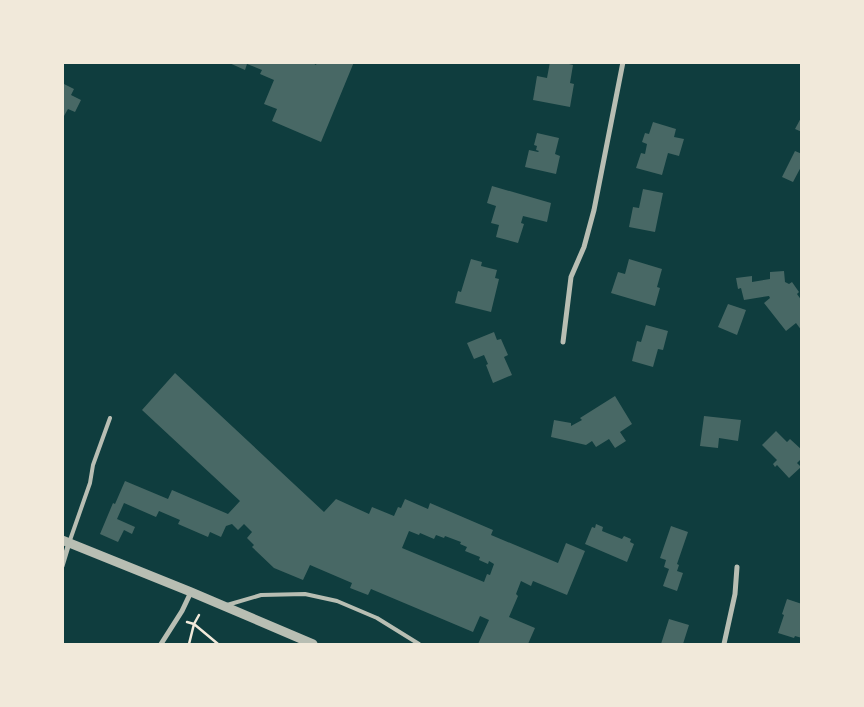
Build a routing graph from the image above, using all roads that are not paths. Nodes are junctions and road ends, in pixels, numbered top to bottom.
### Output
1 (623, 62) edge
2 (563, 342) dead end
3 (110, 418) dead end
4 (66, 541) edge
5 (62, 566) edge
6 (737, 566) dead end
7 (191, 592) junction
8 (223, 606) junction
9 (161, 644) edge
10 (313, 644) edge
11 (419, 644) edge
12 (724, 644) edge

1 - 2 street
3 - 4 lane
4 - 5 street
4 - 7 street
6 - 12 street
7 - 8 street
7 - 9 street
8 - 10 street
8 - 11 lane

